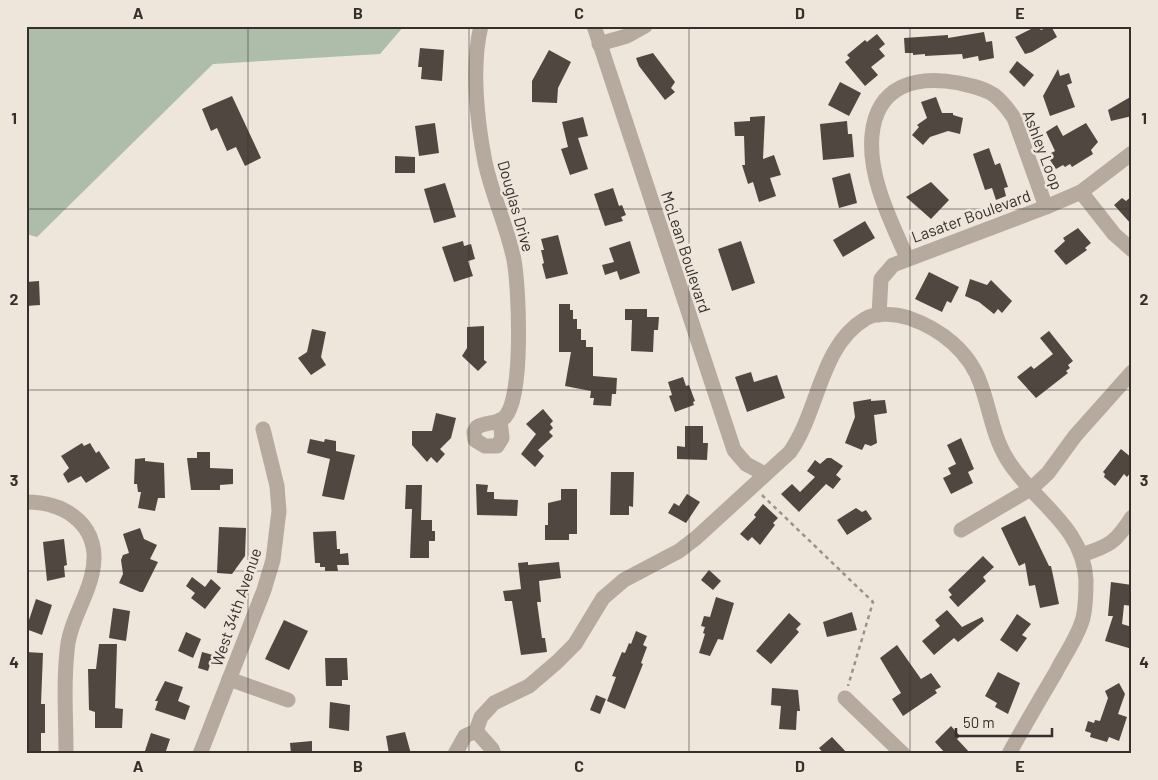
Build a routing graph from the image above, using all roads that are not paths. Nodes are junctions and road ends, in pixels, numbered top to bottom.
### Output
1 (480, 26) edge
2 (594, 26) edge
3 (645, 26) edge
4 (599, 44) junction
5 (1132, 153) edge
6 (1081, 192) junction
7 (1046, 207) junction
8 (1132, 250) edge
9 (907, 258) junction
10 (879, 315) junction
11 (1132, 372) edge
12 (500, 420) dead end
13 (263, 429) dead end
14 (765, 474) junction
15 (1032, 488) junction
16 (26, 502) edge
17 (1132, 517) edge
18 (961, 530) dead end
19 (1081, 555) junction
20 (229, 679) junction
21 (845, 698) road end
22 (288, 700) dead end
23 (476, 731) junction
24 (66, 754) edge
25 (200, 754) edge
26 (455, 754) edge
27 (494, 754) edge
28 (903, 754) edge
29 (1009, 754) edge

1 - 12 street, Douglas Drive
2 - 4 street, McLean Boulevard
3 - 4 street
4 - 14 street, McLean Boulevard
5 - 6 street, Lasater Boulevard
6 - 7 street, Lasater Boulevard
6 - 8 street
7 - 9 street, Lasater Boulevard
7 - 9 street, Ashley Loop
9 - 10 street, Lasater Boulevard
10 - 14 street
10 - 15 street
11 - 15 street
13 - 20 street, West 34th Avenue
14 - 23 street
15 - 18 street
15 - 19 street
16 - 24 street
17 - 19 street
19 - 29 street
20 - 22 street, West 34th Avenue
20 - 25 street, West 34th Avenue
21 - 28 street
23 - 26 street
23 - 27 street

